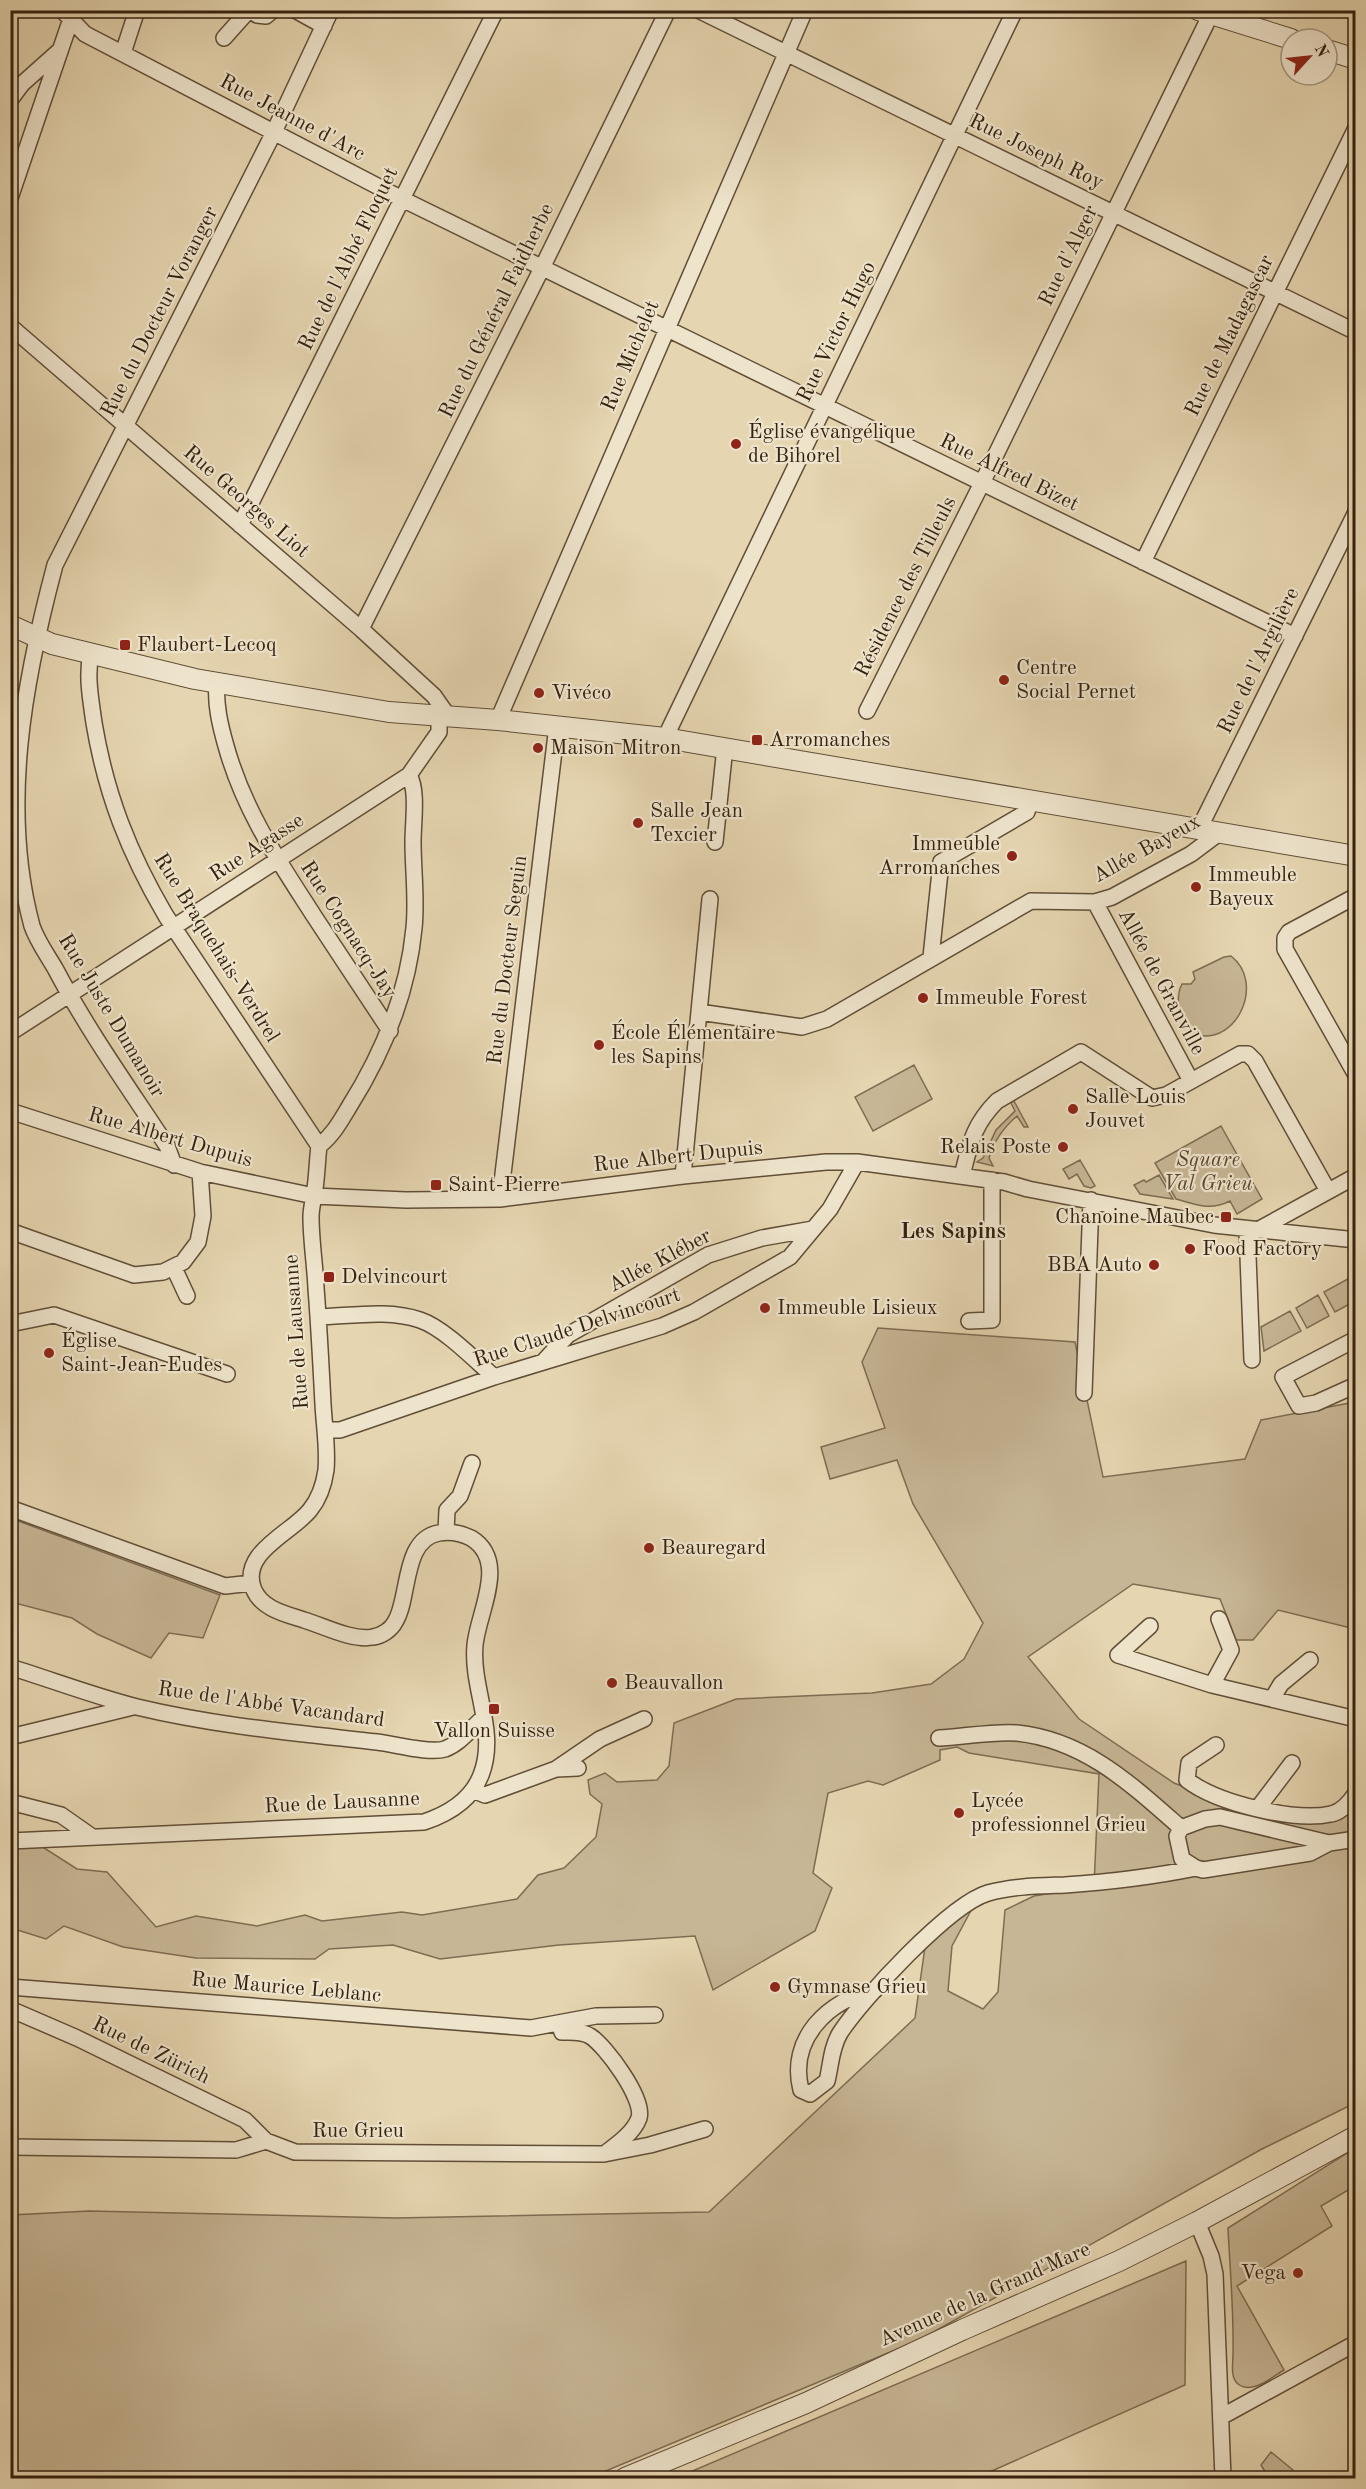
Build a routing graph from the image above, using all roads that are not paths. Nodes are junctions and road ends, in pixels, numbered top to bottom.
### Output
1 (137, 10) edge
2 (249, 10) edge
3 (254, 10) edge
4 (273, 10) edge
5 (295, 10) edge
6 (331, 10) edge
7 (496, 10) edge
8 (668, 10) edge
9 (698, 10) edge
10 (805, 10) edge
11 (1015, 10) edge
12 (1203, 12) edge
13 (69, 13) edge
14 (324, 26) junction
15 (1279, 35) edge
16 (224, 38) dead end
17 (61, 49) junction
18 (123, 53) junction
19 (786, 54) junction
20 (1339, 54) edge
21 (1356, 59) edge
22 (22, 84) junction
23 (46, 93) junction
24 (10, 100) edge
25 (1356, 128) edge
26 (273, 134) junction
27 (956, 137) junction
28 (10, 198) edge
29 (402, 199) junction
30 (1113, 213) junction
31 (542, 268) junction
32 (1275, 292) junction
33 (10, 326) edge
34 (666, 327) junction
35 (1356, 332) edge
36 (824, 405) junction
37 (126, 426) junction
38 (982, 483) junction
39 (1356, 512) edge
40 (240, 525) junction
41 (1143, 562) junction
42 (10, 625) edge
43 (361, 629) junction
44 (36, 635) junction
45 (1295, 636) junction
46 (91, 654) junction
47 (217, 682) junction
48 (867, 711) dead end
49 (443, 716) junction
50 (498, 720) junction
51 (557, 726) junction
52 (665, 738) junction
53 (725, 747) junction
54 (409, 775) junction
55 (1030, 801) junction
56 (1199, 829) junction
57 (1220, 833) junction
58 (716, 842) dead end
59 (1356, 856) edge
60 (13, 860) edge
61 (277, 860) junction
62 (1356, 896) edge
63 (710, 899) dead end
64 (1095, 902) junction
65 (174, 929) junction
66 (931, 957) junction
67 (70, 996) junction
68 (699, 1012) junction
69 (390, 1031) junction
70 (10, 1034) edge
71 (1356, 1075) edge
72 (1191, 1081) junction
73 (10, 1111) edge
74 (319, 1146) junction
75 (857, 1162) junction
76 (174, 1165) junction
77 (200, 1172) junction
78 (683, 1176) junction
79 (962, 1176) junction
80 (1356, 1176) edge
81 (992, 1180) junction
82 (1328, 1191) junction
83 (314, 1196) junction
84 (500, 1199) junction
85 (1091, 1200) junction
86 (813, 1229) junction
87 (10, 1231) edge
88 (1252, 1231) junction
89 (1356, 1240) edge
90 (174, 1269) junction
91 (187, 1296) dead end
92 (318, 1317) junction
93 (969, 1321) dead end
94 (10, 1324) edge
95 (1356, 1339) edge
96 (1252, 1360) dead end
97 (543, 1362) junction
98 (227, 1374) dead end
99 (494, 1377) junction
100 (1356, 1385) edge
101 (1084, 1393) dead end
102 (325, 1430) junction
103 (472, 1463) dead end
104 (10, 1508) edge
105 (446, 1532) junction
106 (252, 1583) junction
107 (1219, 1619) dead end
108 (1150, 1626) dead end
109 (1310, 1660) dead end
110 (10, 1667) edge
111 (1212, 1684) junction
112 (1272, 1699) junction
113 (135, 1706) junction
114 (484, 1718) junction
115 (644, 1719) dead end
116 (1356, 1719) edge
117 (10, 1737) edge
118 (939, 1738) dead end
119 (1216, 1745) dead end
120 (1292, 1763) dead end
121 (578, 1768) dead end
122 (556, 1769) junction
123 (473, 1790) junction
124 (1356, 1793) edge
125 (10, 1802) edge
126 (1258, 1808) junction
127 (1331, 1814) junction
128 (1181, 1828) junction
129 (91, 1836) junction
130 (1356, 1839) edge
131 (10, 1841) edge
132 (1334, 1842) junction
133 (1196, 1868) junction
134 (10, 1987) edge
135 (875, 1990) junction
136 (10, 2009) edge
137 (655, 2015) dead end
138 (559, 2024) junction
139 (705, 2129) dead end
140 (1356, 2136) edge
141 (266, 2141) junction
142 (10, 2147) edge
143 (604, 2154) junction
144 (1197, 2222) junction
145 (1356, 2343) edge
146 (1221, 2417) junction
147 (625, 2478) edge
148 (1222, 2478) edge

1 - 18 street
2 - 16 street
3 - 4 street
5 - 14 street
6 - 14 street, Rue du Docteur Voranger
7 - 29 street, Rue de l'Abbé Floquet
8 - 31 street, Rue du Général Faidherbe
9 - 19 street, Rue Joseph Roy
10 - 19 street, Rue Michelet
11 - 27 street, Rue Victor Hugo
12 - 15 street
12 - 30 street, Rue d'Alger
13 - 17 street
13 - 18 street, Rue Jeanne d'Arc
14 - 26 street, Rue du Docteur Voranger
17 - 22 street
17 - 23 street
18 - 26 street, Rue Jeanne d'Arc
19 - 27 street, Rue Joseph Roy
19 - 34 street, Rue Michelet
20 - 21 street
22 - 23 street
22 - 24 street
23 - 28 street
25 - 32 street, Rue de Madagascar
26 - 29 street, Rue Jeanne d'Arc
26 - 37 street, Rue du Docteur Voranger
27 - 30 street, Rue Joseph Roy
27 - 36 street, Rue Victor Hugo
29 - 31 street, Rue Jeanne d'Arc
29 - 40 street, Rue de l'Abbé Floquet
30 - 32 street, Rue Joseph Roy
30 - 38 street, Rue d'Alger
31 - 34 street, Rue Alfred Bizet
31 - 43 street, Rue du Général Faidherbe
32 - 35 street, Rue Joseph Roy
32 - 41 street, Rue de Madagascar
33 - 37 street, Rue Georges Liot
34 - 36 street, Rue Alfred Bizet
34 - 50 street, Rue Michelet
36 - 38 street, Rue Alfred Bizet
36 - 52 street, Rue Victor Hugo
37 - 40 street, Rue Georges Liot
37 - 44 street, Rue du Docteur Voranger
38 - 41 street, Rue Alfred Bizet
38 - 48 street, Résidence des Tilleuls
39 - 45 street, Rue de l'Argilière
40 - 43 street, Rue Georges Liot
41 - 45 street, Rue Alfred Bizet
42 - 44 street
43 - 49 street, Rue Georges Liot
44 - 46 street
44 - 60 street, Rue Juste Dumanoir
45 - 56 street, Rue de l'Argilière
46 - 47 street
46 - 65 street, Rue Braquehais-Verdrel
47 - 49 street
47 - 61 street, Rue Cognacq-Jay
49 - 50 street
49 - 54 street, Rue Agasse
50 - 51 street
51 - 52 street
51 - 84 street, Rue du Docteur Seguin
52 - 53 street
53 - 55 street
53 - 58 street
54 - 61 street, Rue Agasse
54 - 69 street
55 - 56 street
55 - 66 street
56 - 57 street
57 - 59 street
57 - 64 street, Allée Bayeux
60 - 67 street, Rue Juste Dumanoir
61 - 65 street, Rue Agasse
61 - 69 street, Rue Cognacq-Jay
62 - 71 street
63 - 68 street
64 - 66 street, Allée de Granville
64 - 72 street, Allée de Granville
65 - 67 street, Rue Agasse
65 - 74 street, Rue Braquehais-Verdrel
66 - 68 street, Allée de Granville
67 - 70 street, Rue Agasse
67 - 76 street, Rue Juste Dumanoir
68 - 78 street
69 - 74 street
72 - 79 street
72 - 82 street
73 - 76 street, Rue Albert Dupuis
74 - 83 street, Rue de Lausanne
75 - 78 street, Rue Albert Dupuis
75 - 79 street, Rue Albert Dupuis
75 - 86 street, Rue Claude Delvincourt
76 - 77 street, Rue Albert Dupuis
77 - 83 street, Rue Albert Dupuis
77 - 90 street
78 - 84 street, Rue Albert Dupuis
79 - 81 street, Rue Albert Dupuis
80 - 82 street
81 - 85 street, Rue Albert Dupuis
81 - 93 street
82 - 88 street
83 - 84 street, Rue Albert Dupuis
83 - 92 street, Rue de Lausanne
85 - 88 street, Rue Albert Dupuis
85 - 101 street
86 - 97 street, Rue Claude Delvincourt
86 - 97 street, Allée Kléber
87 - 90 street
88 - 89 street, Rue Albert Dupuis
88 - 96 street
90 - 91 street
92 - 99 street
92 - 102 street, Rue de Lausanne
94 - 98 street
95 - 100 street
97 - 99 street, Rue Claude Delvincourt
99 - 102 street, Rue Claude Delvincourt
102 - 106 street, Rue de Lausanne
103 - 105 street
104 - 106 street
105 - 106 street
105 - 114 street, Rue de Lausanne
107 - 111 street
108 - 111 street
109 - 112 street
110 - 113 street, Rue de l'Abbé Vacandard
111 - 112 street
112 - 116 street
113 - 114 street, Rue de l'Abbé Vacandard
113 - 117 street
114 - 123 street, Rue de Lausanne
115 - 122 street
118 - 128 street
119 - 126 street
120 - 126 street
121 - 122 street
122 - 123 street
123 - 129 street, Rue de Lausanne
124 - 127 street
125 - 129 street
126 - 127 street
127 - 132 street
128 - 132 street
128 - 133 street
129 - 131 street, Rue de Lausanne
130 - 132 street
132 - 133 street
133 - 135 street
134 - 138 street, Rue Maurice Leblanc
135 - 135 street
136 - 141 street, Rue de Zürich
137 - 138 street, Rue Maurice Leblanc
138 - 143 street, Rue Maurice Leblanc
139 - 143 street, Rue Grieu
140 - 144 street, Avenue de la Grand'Mare
141 - 142 street
141 - 143 street, Rue Grieu
144 - 146 street
144 - 147 street, Avenue de la Grand'Mare
145 - 146 street
146 - 148 street

